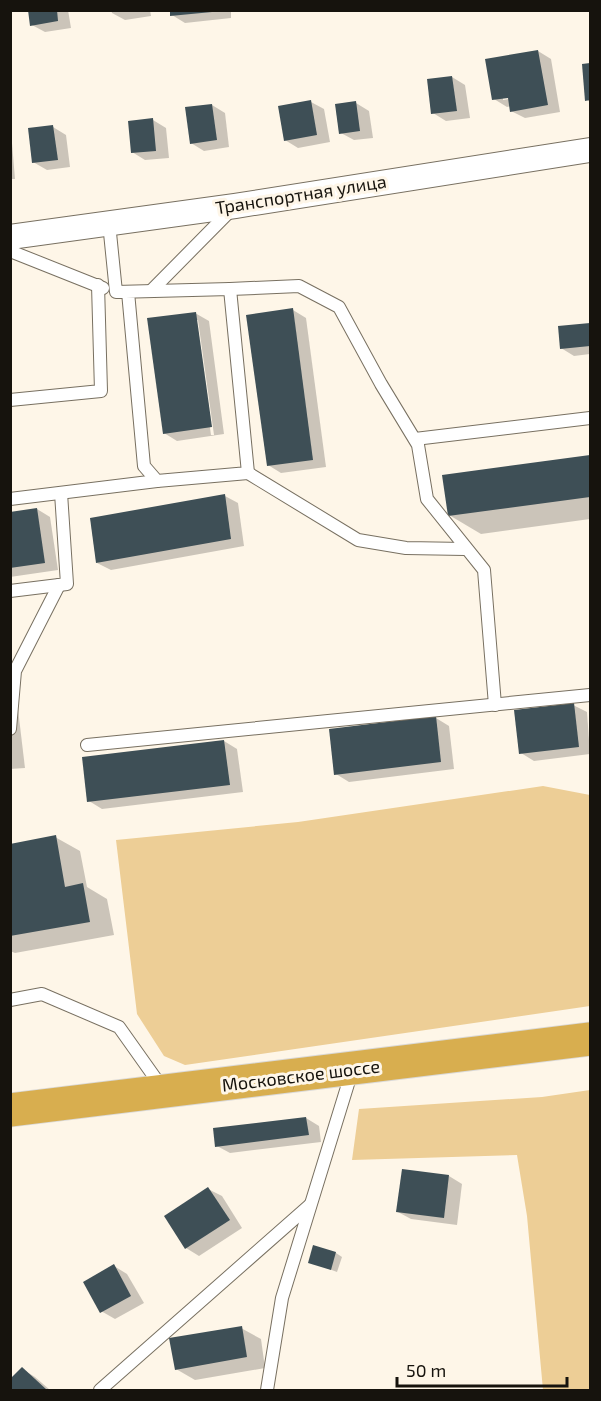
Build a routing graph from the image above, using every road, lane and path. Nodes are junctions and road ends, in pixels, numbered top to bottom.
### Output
1 (591, 150) edge
2 (235, 206) junction
3 (110, 223) junction
4 (10, 237) edge
5 (10, 251) edge
6 (98, 285) junction
7 (230, 290) junction
8 (152, 291) junction
9 (122, 292) junction
10 (10, 400) edge
11 (591, 418) edge
12 (415, 439) junction
13 (248, 473) junction
14 (157, 481) junction
15 (61, 493) junction
16 (10, 500) edge
17 (465, 549) junction
18 (59, 585) junction
19 (10, 591) edge
20 (591, 695) edge
21 (495, 705) junction
22 (10, 729) edge
23 (87, 745) dead end
24 (10, 1000) edge
25 (591, 1039) edge
26 (353, 1069) junction
27 (165, 1092) junction
28 (10, 1110) edge
29 (310, 1204) junction
30 (100, 1390) edge
31 (267, 1390) edge

1 - 2 street, Транспортная улица
2 - 3 street, Транспортная улица
2 - 8 lane
3 - 4 street, Транспортная улица
3 - 9 lane
5 - 6 lane
6 - 9 lane
6 - 10 lane
7 - 8 lane
7 - 12 lane
7 - 13 lane
8 - 9 lane
9 - 14 lane
11 - 12 lane
12 - 17 lane
13 - 14 lane
13 - 17 lane
14 - 15 lane
15 - 16 lane
15 - 18 lane
17 - 21 lane
18 - 19 lane
18 - 22 lane
20 - 21 lane
21 - 23 lane
24 - 27 lane
25 - 26 highway, Московское шоссе
26 - 27 highway, Московское шоссе
26 - 29 lane
27 - 28 highway, Московское шоссе
29 - 30 lane
29 - 31 lane

